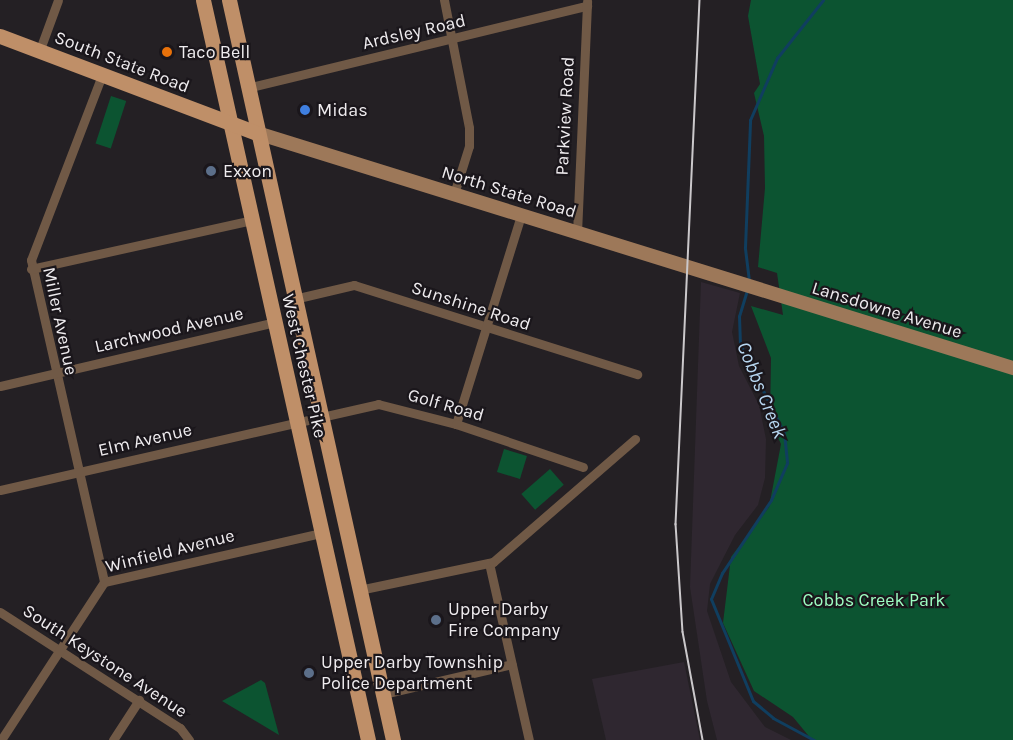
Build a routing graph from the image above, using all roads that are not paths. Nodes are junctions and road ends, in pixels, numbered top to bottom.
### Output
1 (58, 0) edge
2 (203, 0) edge
3 (229, 0) edge
4 (444, 0) edge
5 (587, 3) edge
6 (0, 36) edge
7 (451, 42) junction
8 (39, 52) junction
9 (102, 75) junction
10 (248, 88) junction
11 (230, 123) junction
12 (257, 133) junction
13 (454, 194) junction
14 (521, 215) junction
15 (252, 220) junction
16 (577, 233) junction
17 (31, 269) junction
18 (757, 288) joint
19 (294, 299) junction
20 (275, 322) junction
21 (486, 329) junction
22 (1013, 368) edge
23 (54, 373) junction
24 (637, 374) dead end
25 (0, 386) edge
26 (321, 417) junction
27 (297, 423) junction
28 (456, 424) junction
29 (635, 439) dead end
30 (583, 467) dead end
31 (77, 472) junction
32 (0, 490) edge
33 (322, 533) junction
34 (489, 563) junction
35 (104, 582) junction
36 (360, 590) junction
37 (0, 612) edge
38 (369, 632) junction
39 (345, 638) junction
40 (59, 651) junction
41 (512, 664) junction
42 (383, 694) junction
43 (139, 700) junction
44 (1, 740) edge
45 (113, 740) edge
46 (189, 740) edge
47 (368, 740) edge
48 (393, 740) edge
49 (529, 740) edge

1 - 8 street
2 - 11 main road, West Chester Pike
3 - 10 main road, West Chester Pike
4 - 7 street
5 - 7 street, Ardsley Road
5 - 16 street, Parkview Road
6 - 8 main road, South State Road
7 - 10 street, Ardsley Road
7 - 13 street
8 - 9 main road, South State Road
9 - 11 main road, South State Road
9 - 17 street, Miller Avenue
10 - 12 main road, West Chester Pike
11 - 12 main road, South State Road
11 - 15 main road, West Chester Pike
12 - 13 main road, North State Road
12 - 19 main road, West Chester Pike
13 - 14 main road, North State Road
14 - 16 main road, North State Road
14 - 21 street
15 - 17 street
15 - 20 main road, West Chester Pike
16 - 18 main road, North State Road
17 - 23 street, Miller Avenue
18 - 22 main road, Lansdowne Avenue
19 - 21 street, Sunshine Road
19 - 26 main road, West Chester Pike
20 - 23 street, Larchwood Avenue
20 - 27 main road, West Chester Pike
21 - 24 street, Sunshine Road
21 - 28 street
23 - 25 street, Larchwood Avenue
23 - 31 street, Miller Avenue
26 - 27 street, Golf Road
26 - 28 street, Golf Road
26 - 36 main road, West Chester Pike
27 - 31 street, Elm Avenue
27 - 33 main road, West Chester Pike
28 - 30 street, Golf Road
29 - 34 street
31 - 32 street, Elm Avenue
31 - 35 street, Miller Avenue
33 - 35 street, Winfield Avenue
33 - 39 main road, West Chester Pike
34 - 36 street
34 - 41 street
35 - 40 street, Winfield Avenue
36 - 38 main road, West Chester Pike
37 - 40 street, South Keystone Avenue
38 - 39 main road
38 - 42 main road, West Chester Pike
39 - 47 main road, West Chester Pike
40 - 43 street, South Keystone Avenue
40 - 44 street, Winfield Avenue
41 - 42 street
41 - 49 street
42 - 48 main road, West Chester Pike
43 - 45 street
43 - 46 street, South Keystone Avenue

